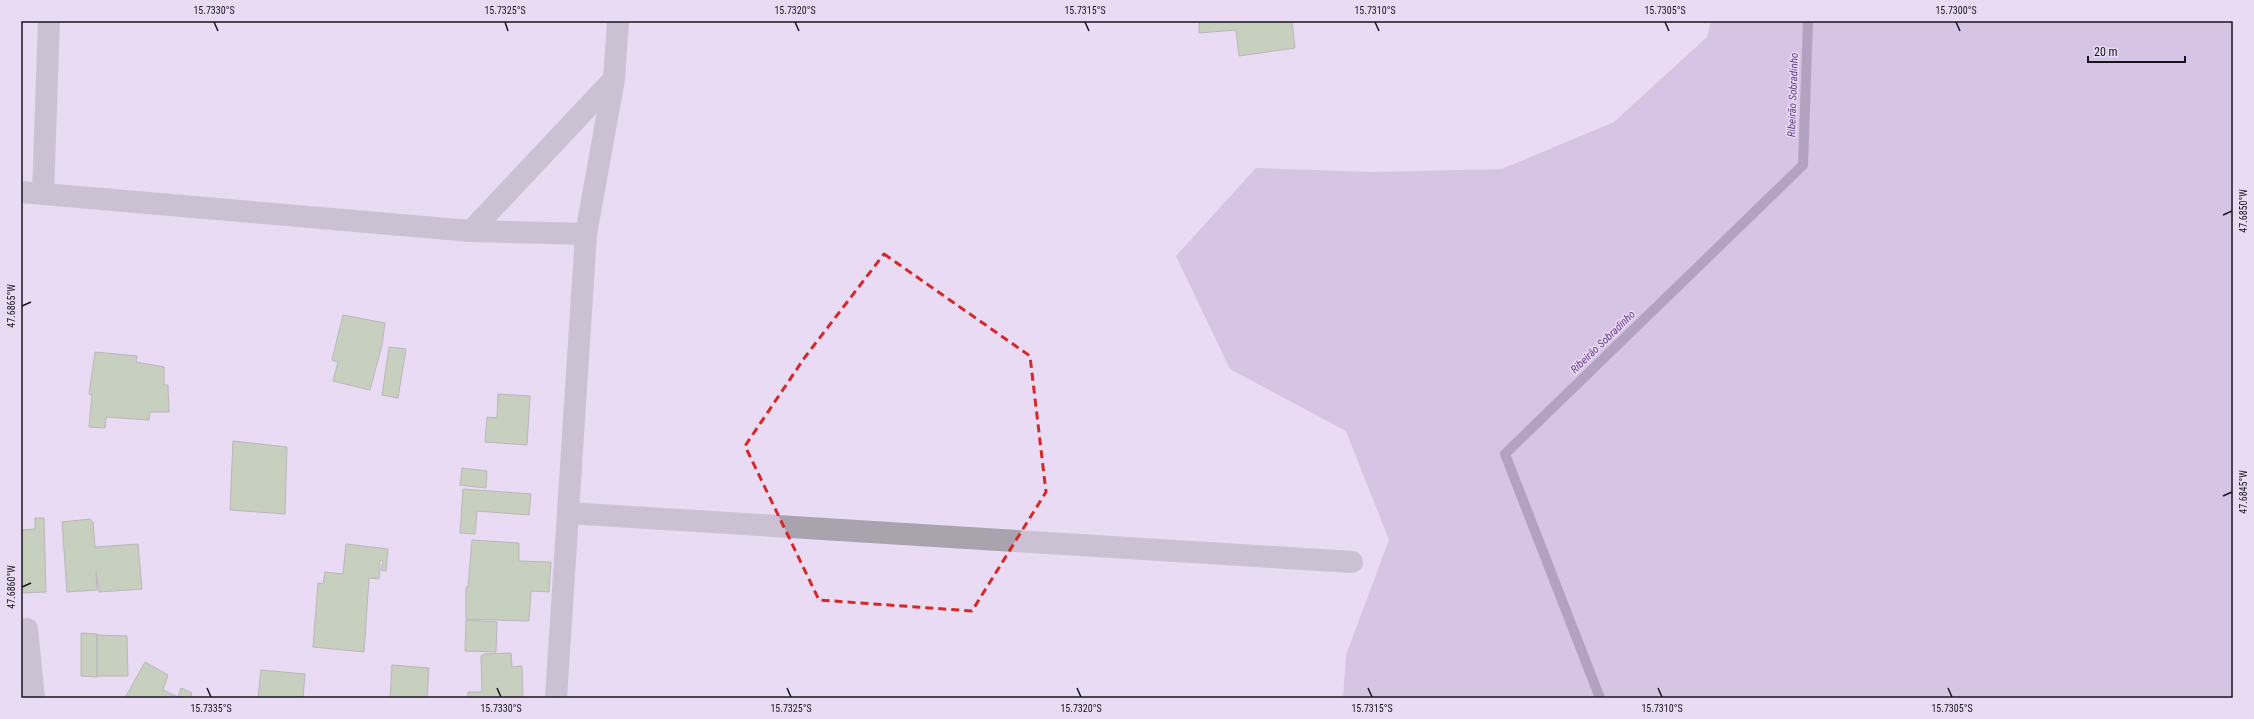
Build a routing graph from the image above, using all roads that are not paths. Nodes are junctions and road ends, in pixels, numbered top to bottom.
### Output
1 (49, 21) edge
2 (618, 21) edge
3 (614, 79) junction
4 (21, 192) edge
5 (43, 194) junction
6 (471, 231) junction
7 (586, 234) junction
8 (568, 513) junction
9 (1352, 562) dead end
10 (28, 629) dead end
11 (34, 698) edge
12 (556, 698) edge

1 - 5 street
2 - 3 street
3 - 6 street
3 - 7 street
4 - 5 street
5 - 6 street
6 - 7 street
7 - 8 street
8 - 9 street
8 - 12 street
10 - 11 street

